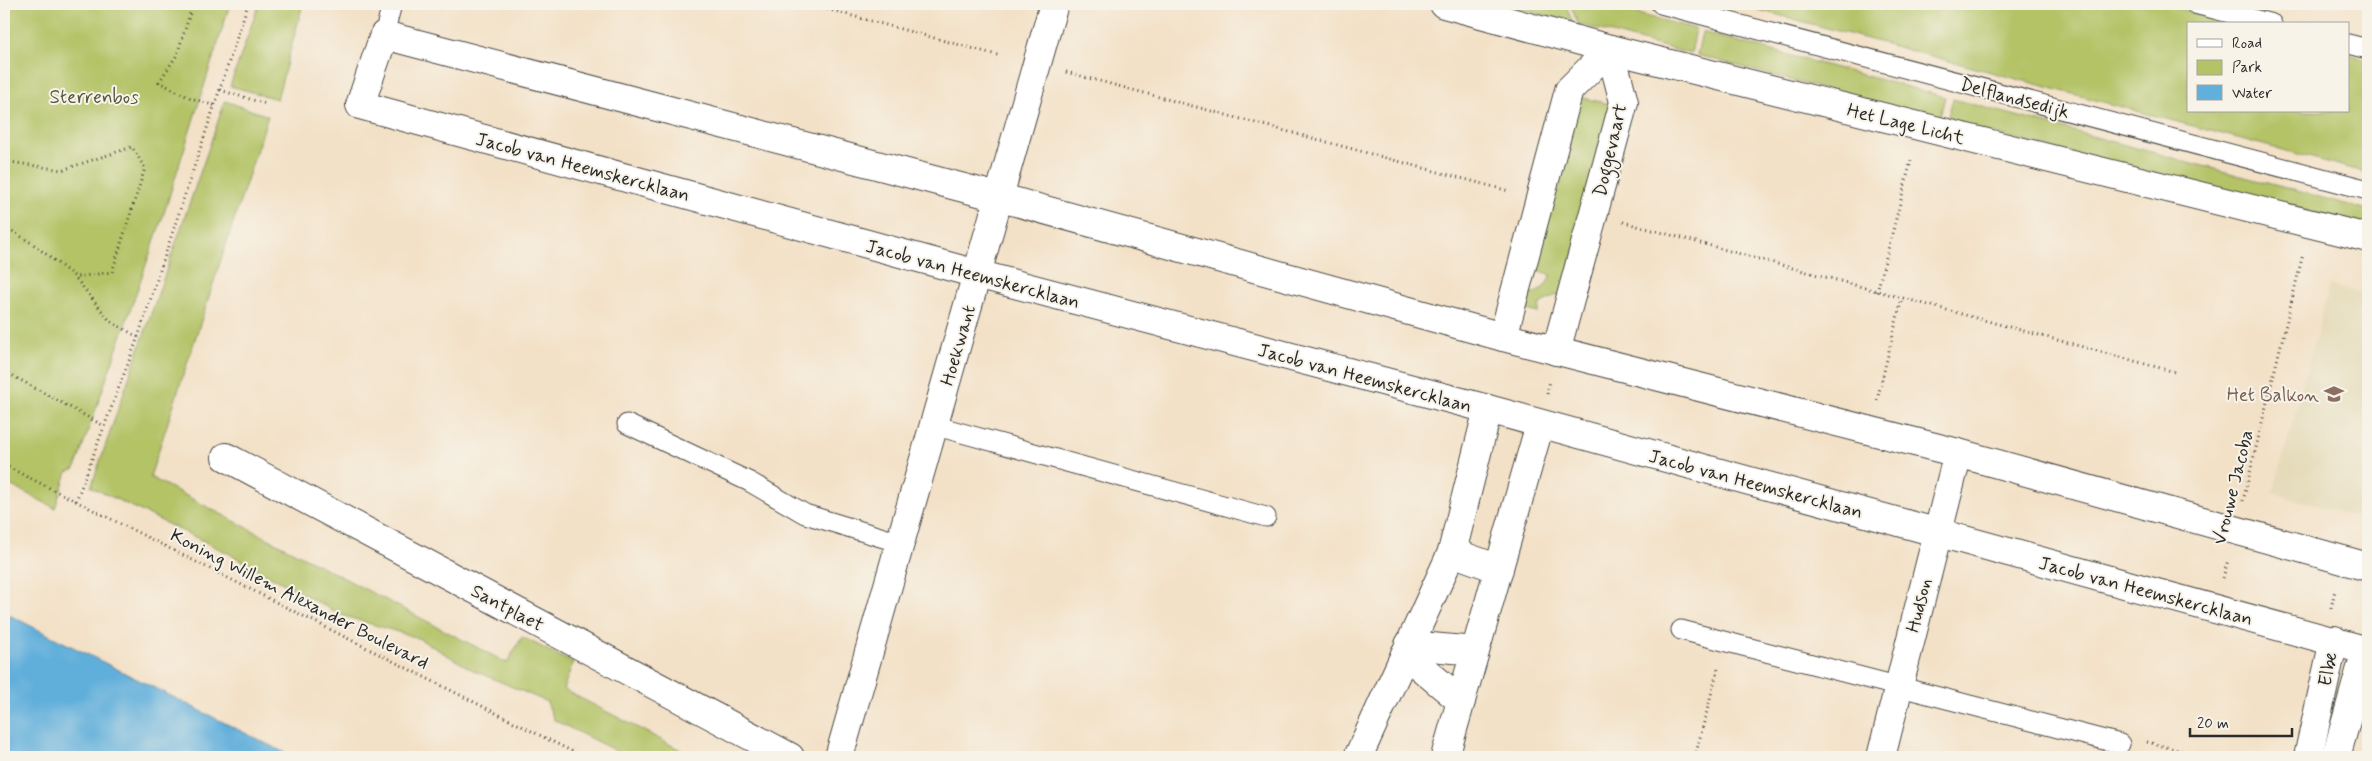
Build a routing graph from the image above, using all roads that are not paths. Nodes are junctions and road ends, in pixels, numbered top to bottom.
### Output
1 (392, 4) edge
2 (1054, 4) edge
3 (1444, 4) edge
4 (1661, 4) edge
5 (2195, 4) edge
6 (2264, 22) edge
7 (384, 35) junction
8 (2350, 44) edge
9 (1610, 49) junction
10 (2368, 49) edge
11 (2368, 190) edge
12 (998, 197) junction
13 (2368, 238) edge
14 (977, 274) junction
15 (1503, 337) junction
16 (1556, 351) junction
17 (1488, 409) junction
18 (627, 424) dead end
19 (1540, 424) junction
20 (934, 425) junction
21 (1958, 453) junction
22 (226, 457) dead end
23 (1266, 517) dead end
24 (1936, 532) junction
25 (900, 543) junction
26 (1452, 552) junction
27 (2368, 567) edge
28 (1499, 569) junction
29 (1681, 630) dead end
30 (2329, 639) junction
31 (1407, 649) junction
32 (2367, 650) edge
33 (1475, 651) junction
34 (1899, 685) junction
35 (1461, 701) junction
36 (2120, 744) road end
37 (790, 757) edge
38 (839, 757) edge
39 (1358, 757) edge
40 (1445, 757) edge
41 (1880, 757) edge
42 (2308, 757) edge
43 (2336, 757) edge

1 - 7 lane
2 - 12 street, Hoekwant
3 - 9 street, Het Lage Licht
4 - 11 lane, Delflandsedijk
5 - 6 lane
7 - 12 street
7 - 14 street, Jacob van Heemskercklaan
8 - 10 lane
9 - 13 street, Het Lage Licht
9 - 15 street
9 - 16 street, Doggevaart
12 - 14 street, Hoekwant
12 - 15 street
14 - 17 street, Jacob van Heemskercklaan
14 - 20 street, Hoekwant
15 - 16 street
16 - 21 street
17 - 19 street, Jacob van Heemskercklaan
17 - 26 street
18 - 25 lane
19 - 24 street, Jacob van Heemskercklaan
19 - 28 street
20 - 23 lane
20 - 25 street, Hoekwant
21 - 24 street, Hudson
21 - 27 street
22 - 37 street, Santplaet
24 - 30 street, Jacob van Heemskercklaan
24 - 34 street, Hudson
25 - 38 street, Hoekwant
26 - 28 street
26 - 31 street
28 - 33 street
29 - 34 lane
30 - 32 street, Jacob van Heemskercklaan
30 - 42 street, Elbe
31 - 33 street
31 - 35 street
31 - 39 street
32 - 43 street, Elbe
33 - 35 street
34 - 36 lane
34 - 41 street, Hudson
35 - 40 street

